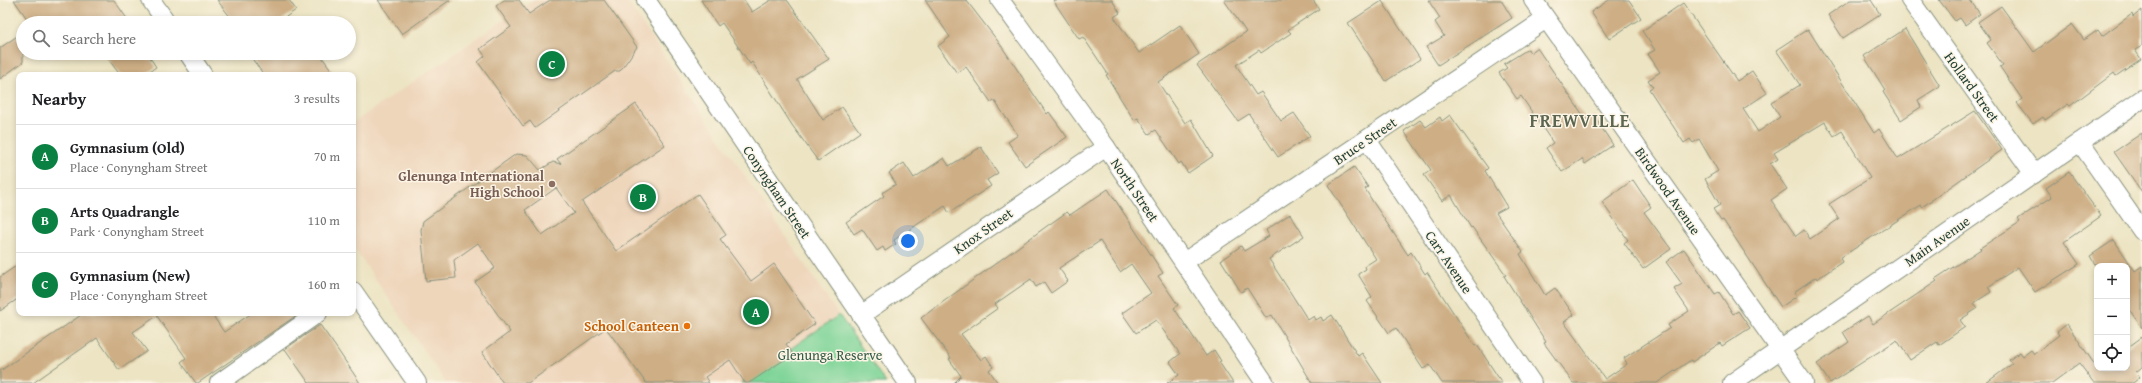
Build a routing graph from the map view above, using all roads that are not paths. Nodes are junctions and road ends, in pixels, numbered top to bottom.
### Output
1 (152, 0) edge
2 (646, 0) edge
3 (1000, 0) edge
4 (1533, 0) edge
5 (1910, 0) edge
6 (162, 16) edge
7 (1546, 19) junction
8 (193, 60) edge
9 (202, 72) edge
10 (2142, 99) edge
11 (1367, 140) junction
12 (2080, 142) junction
13 (1106, 147) junction
14 (2034, 174) junction
15 (2142, 232) edge
16 (1184, 262) junction
17 (356, 294) edge
18 (861, 315) junction
19 (314, 316) edge
20 (1780, 349) junction
21 (219, 383) edge
22 (417, 383) edge
23 (908, 383) edge
24 (1265, 383) edge
25 (1532, 383) edge
26 (1732, 383) edge
27 (1804, 383) edge

1 - 6 street
2 - 18 street, Conyngham Street
3 - 13 street, North Street
4 - 7 street, Birdwood Avenue
5 - 14 street, Hollard Street
7 - 11 street, Bruce Street
7 - 20 street, Birdwood Avenue
8 - 9 street
10 - 12 street, Main Avenue
11 - 16 street, Bruce Street
11 - 25 street, Carr Avenue
12 - 14 street, Main Avenue
12 - 15 street
13 - 16 street, North Street
13 - 18 street, Knox Street
14 - 20 street, Main Avenue
16 - 24 street, North Street
17 - 22 street
18 - 23 street, Conyngham Street
19 - 21 street
20 - 26 street, Main Avenue
20 - 27 street, Birdwood Avenue

